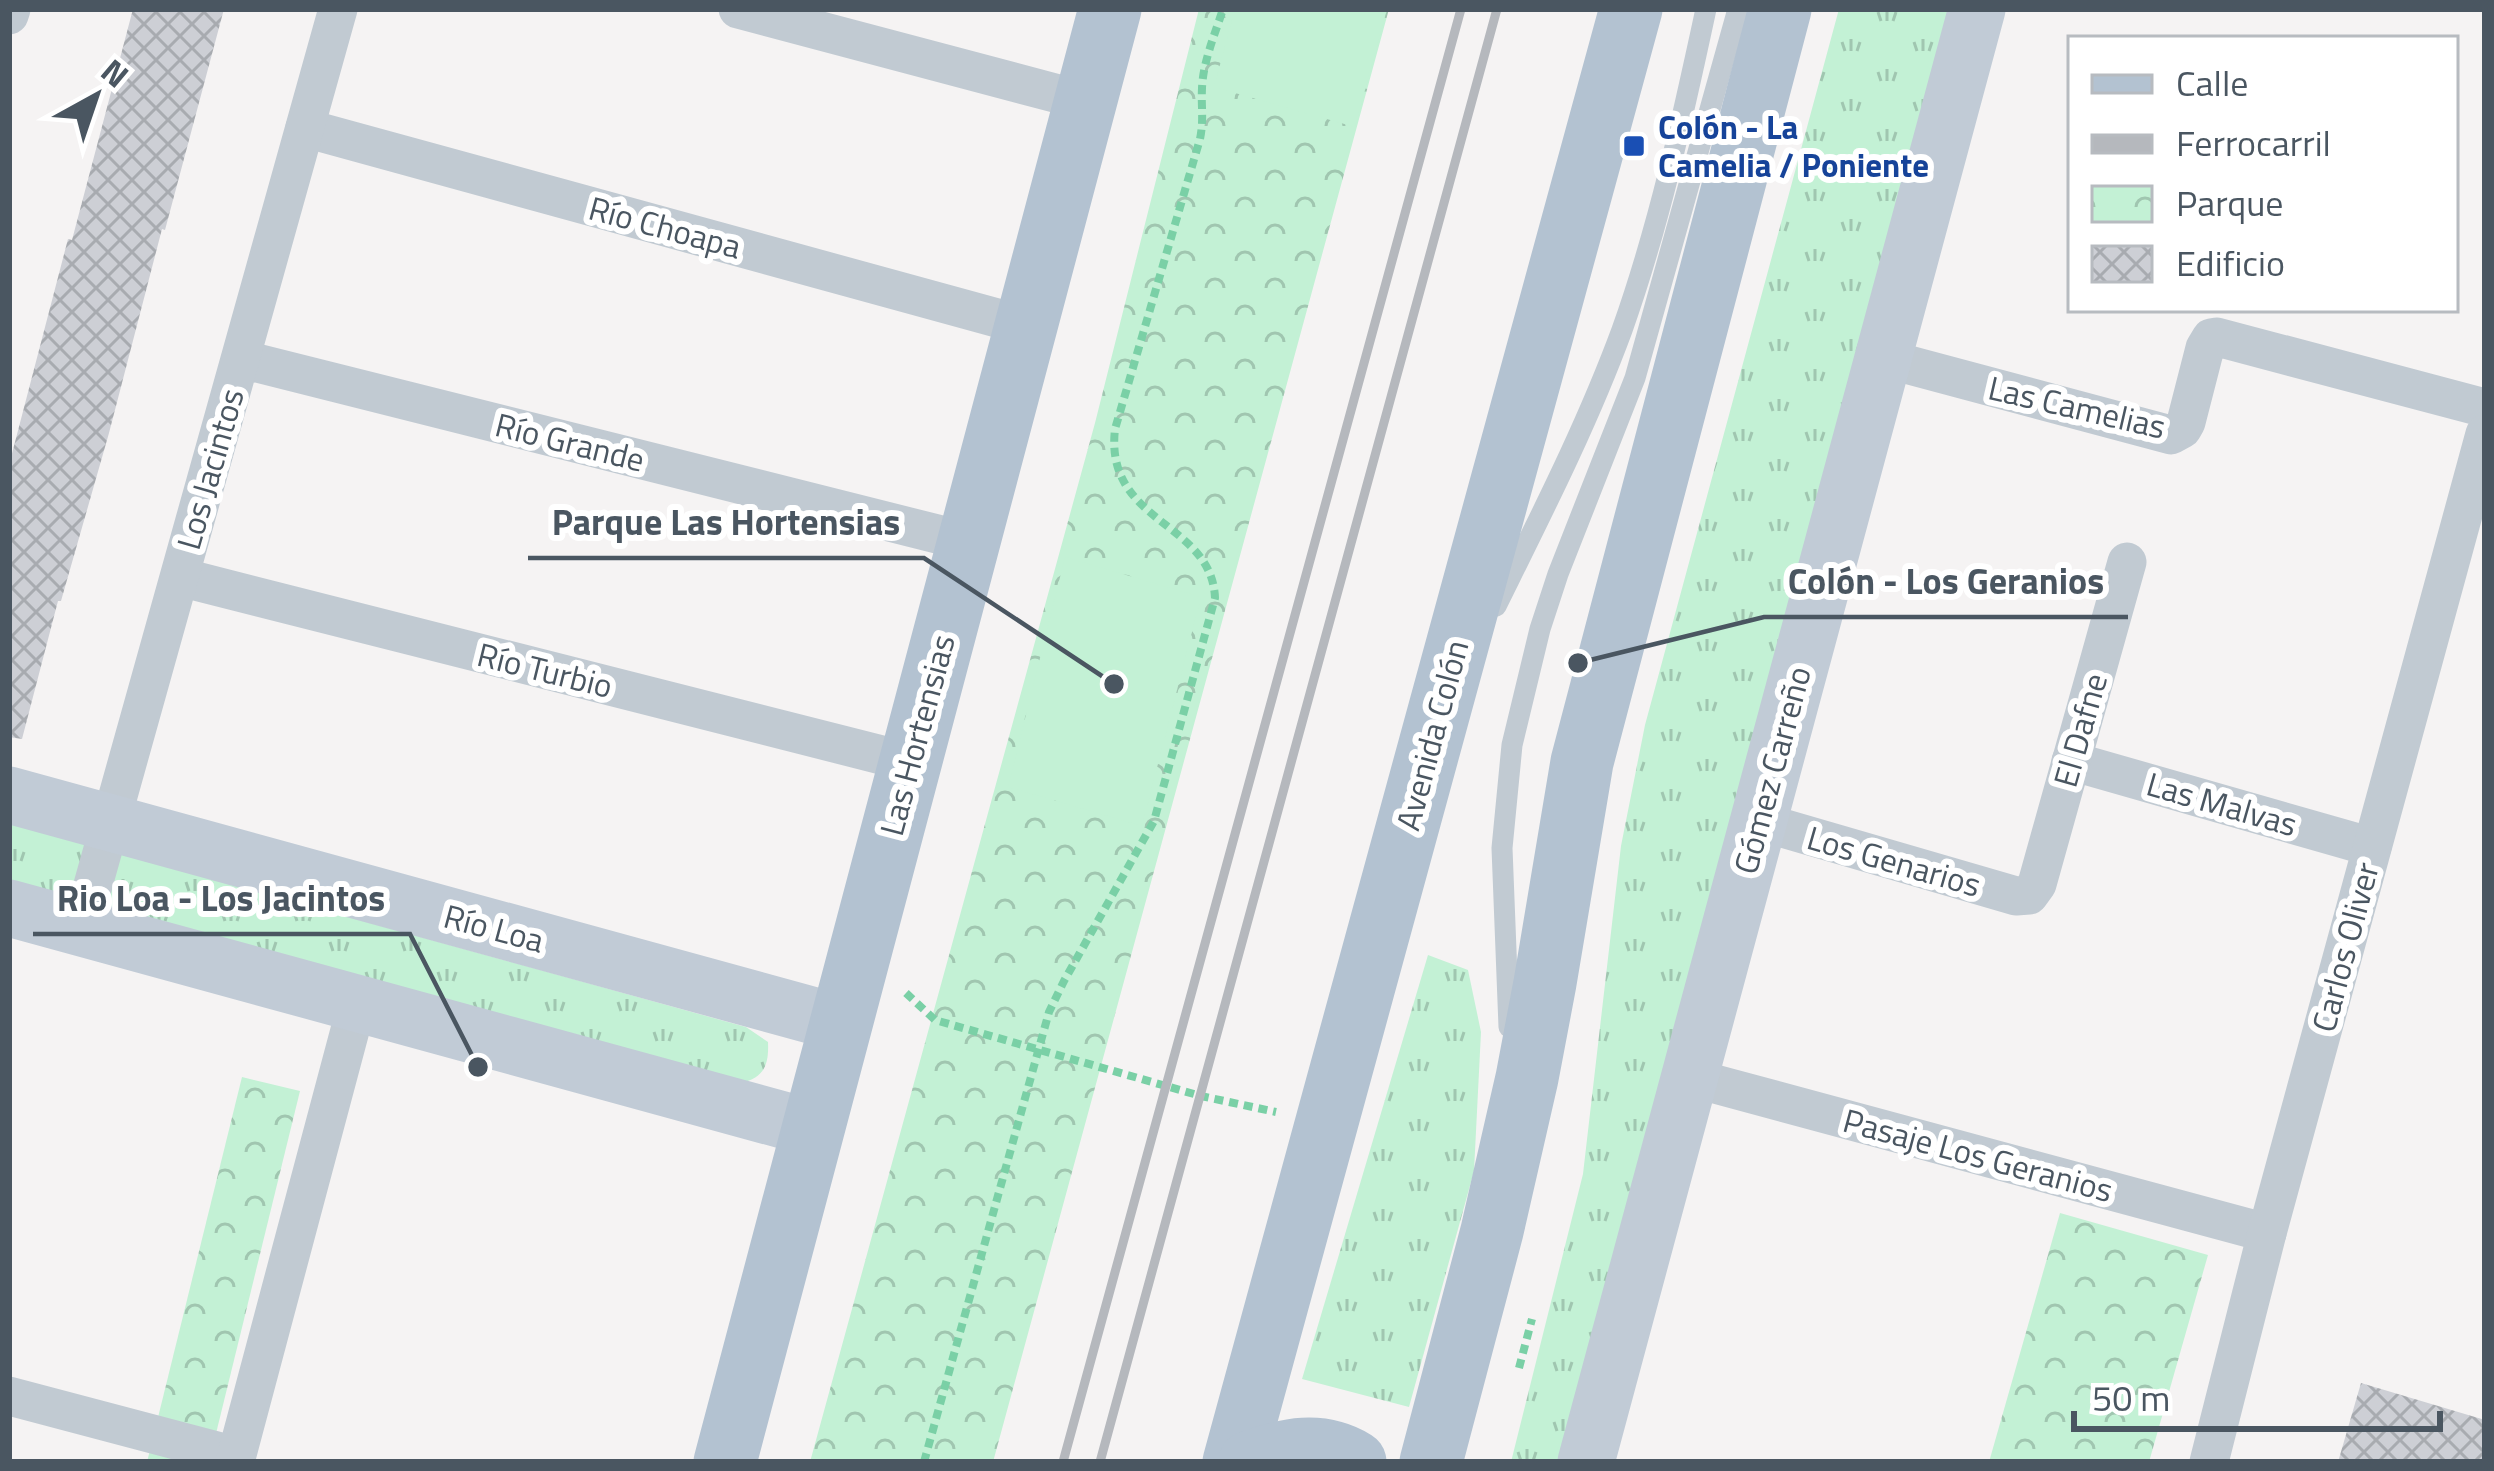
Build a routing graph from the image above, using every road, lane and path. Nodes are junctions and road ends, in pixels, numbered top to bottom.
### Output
1 (338, 9) edge
2 (738, 9) edge
3 (1110, 9) edge
4 (1222, 9) edge
5 (1631, 9) edge
6 (1706, 9) edge
7 (1738, 9) edge
8 (1780, 9) edge
9 (1977, 9) edge
10 (1085, 101) junction
11 (305, 128) junction
12 (1026, 326) junction
13 (1883, 358) junction
14 (241, 359) junction
15 (2485, 408) edge
16 (2485, 434) edge
17 (969, 542) junction
18 (2127, 562) dead end
19 (180, 577) junction
20 (1438, 712) junction
21 (2072, 761) junction
22 (910, 762) junction
23 (9, 795) edge
24 (1758, 821) junction
25 (111, 823) junction
26 (2372, 848) junction
27 (2030, 896) joint
28 (9, 908) edge
29 (82, 928) junction
30 (856, 961) junction
31 (357, 1004) junction
32 (840, 1023) junction
33 (1037, 1051) junction
34 (1689, 1077) junction
35 (1325, 1123) junction
36 (812, 1128) junction
37 (1492, 1231) junction
38 (2267, 1233) junction
39 (9, 1396) edge
40 (236, 1459) edge
41 (725, 1462) edge
42 (924, 1462) edge
43 (1234, 1462) edge
44 (1250, 1462) edge
45 (1355, 1462) edge
46 (1432, 1462) edge
47 (1586, 1462) edge
48 (2209, 1462) edge

1 - 11 street, Los Jacintos
2 - 10 street
3 - 10 main road, Las Hortensias
4 - 33 path
5 - 20 main road, Avenida Colón
6 - 20 lane
7 - 37 lane
8 - 37 main road
9 - 13 street, Gómez Carreño
10 - 12 main road, Las Hortensias
11 - 12 street, Río Choapa
11 - 14 street, Los Jacintos
12 - 17 main road, Las Hortensias
13 - 15 street, Las Camelias
13 - 24 street, Gómez Carreño
14 - 17 street, Río Grande
14 - 19 street, Los Jacintos
16 - 26 street, Carlos Oliver
17 - 22 main road, Las Hortensias
18 - 21 street, El Dafne
19 - 22 street, Río Turbio
19 - 25 street, Los Jacintos
20 - 35 main road, Avenida Colón
21 - 26 street, Las Malvas
21 - 27 street, El Dafne
22 - 30 main road, Las Hortensias
23 - 25 street, Río Loa
24 - 27 street, Los Genarios
24 - 34 street, Gómez Carreño
25 - 29 street, Los Jacintos
25 - 32 street, Río Loa
26 - 38 street, Carlos Oliver
28 - 29 street
29 - 31 street
30 - 32 main road, Las Hortensias
30 - 33 path
31 - 36 street
31 - 40 street
32 - 36 main road, Las Hortensias
33 - 35 path
33 - 42 path
34 - 38 street, Pasaje Los Geranios
34 - 47 street, Gómez Carreño
35 - 43 main road, Avenida Colón
36 - 41 main road, Las Hortensias
37 - 46 main road
38 - 48 street, Carlos Oliver
39 - 40 street
44 - 45 main road

